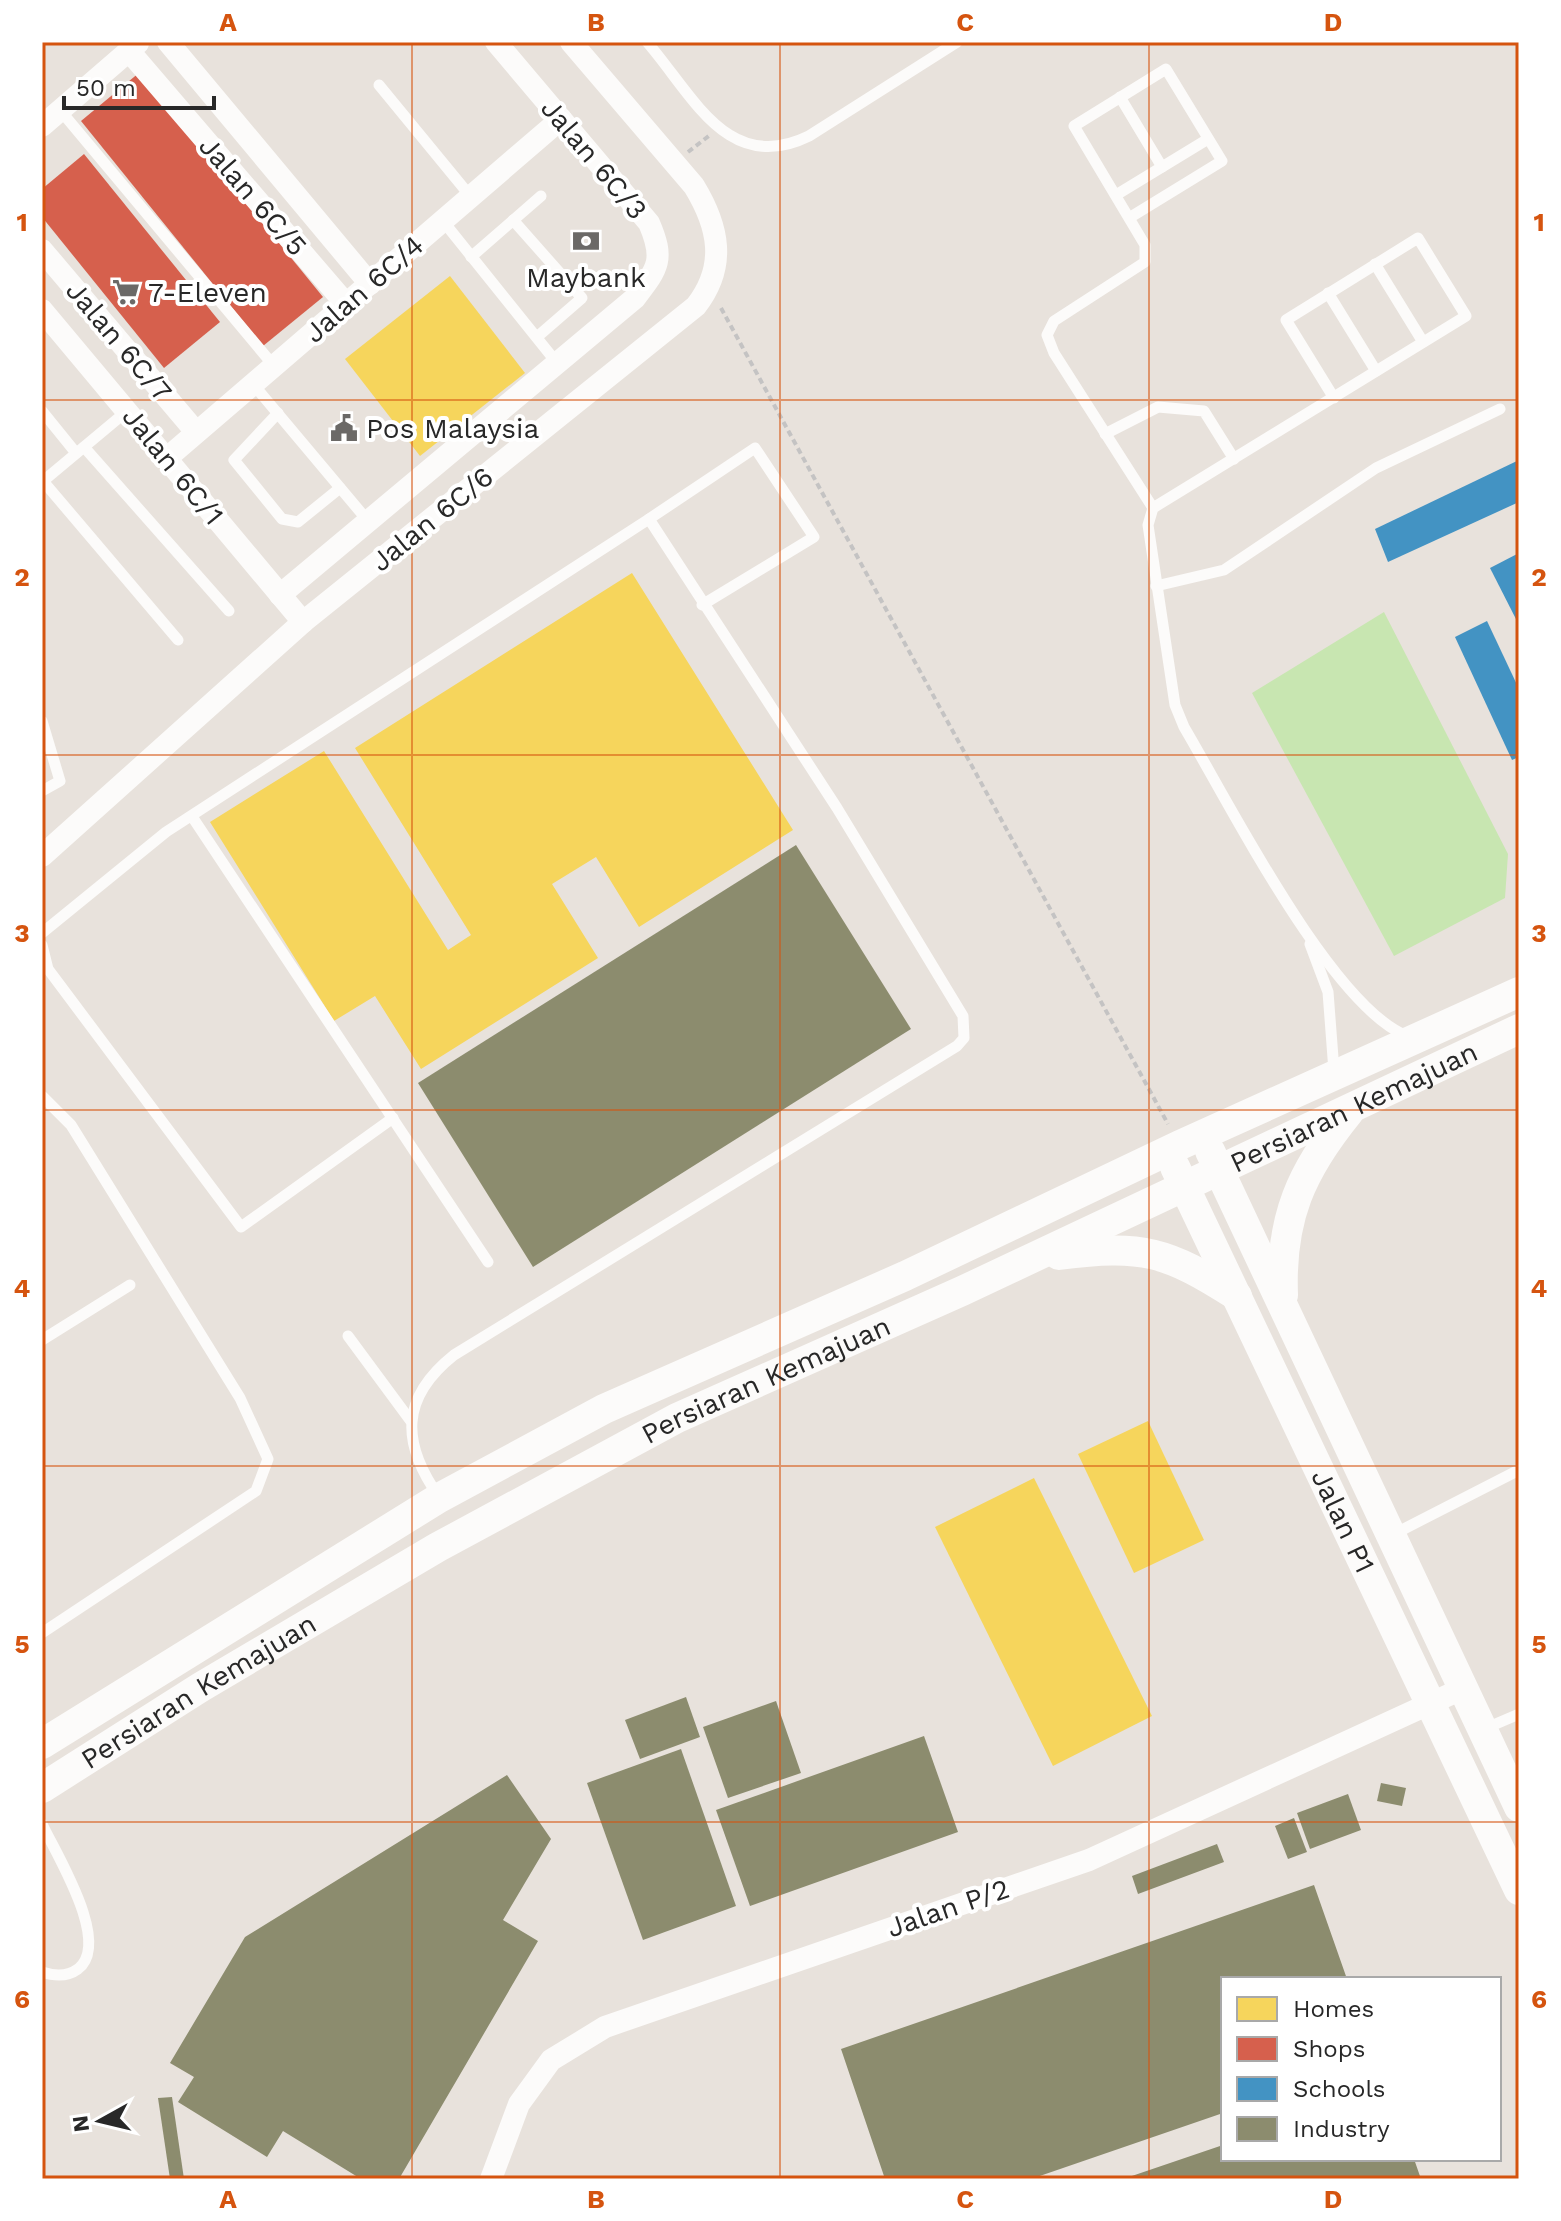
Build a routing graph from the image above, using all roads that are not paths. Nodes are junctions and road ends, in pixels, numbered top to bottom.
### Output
1 (168, 42) edge
2 (496, 42) edge
3 (571, 42) edge
4 (647, 42) edge
5 (957, 42) edge
6 (134, 46) edge
7 (379, 85) dead end
8 (1120, 97) junction
9 (561, 119) junction
10 (47, 120) edge
11 (1208, 139) junction
12 (1162, 167) junction
13 (1116, 195) junction
14 (541, 196) dead end
15 (471, 197) junction
16 (1129, 218) junction
17 (513, 220) junction
18 (443, 221) junction
19 (42, 250) edge
20 (471, 257) junction
21 (1375, 264) junction
22 (370, 284) junction
23 (1328, 293) junction
24 (346, 304) junction
25 (42, 310) edge
26 (537, 337) junction
27 (1423, 342) junction
28 (557, 363) junction
29 (274, 366) junction
30 (1376, 371) junction
31 (253, 384) junction
32 (1334, 398) junction
33 (1500, 409) dead end
34 (128, 410) junction
35 (42, 411) edge
36 (278, 413) junction
37 (196, 432) junction
38 (1105, 434) junction
39 (80, 450) junction
40 (167, 458) junction
41 (1234, 459) junction
42 (43, 481) edge
43 (340, 488) junction
44 (1153, 508) junction
45 (649, 519) junction
46 (368, 521) junction
47 (1156, 586) junction
48 (280, 595) junction
49 (702, 605) junction
50 (229, 611) dead end
51 (303, 622) junction
52 (178, 640) dead end
53 (42, 721) edge
54 (42, 791) edge
55 (193, 818) junction
56 (42, 856) edge
57 (42, 933) edge
58 (1307, 936) junction
59 (42, 945) edge
60 (1519, 992) edge
61 (1519, 1029) edge
62 (1417, 1041) junction
63 (1334, 1078) junction
64 (43, 1094) edge
65 (1355, 1105) junction
66 (393, 1118) junction
67 (1183, 1144) junction
68 (1218, 1170) junction
69 (1184, 1186) junction
70 (1029, 1259) junction
71 (488, 1262) dead end
72 (130, 1285) dead end
73 (1237, 1296) junction
74 (1283, 1307) junction
75 (348, 1336) dead end
76 (42, 1340) edge
77 (410, 1420) junction
78 (1519, 1470) edge
79 (439, 1498) junction
80 (1391, 1535) junction
81 (42, 1633) edge
82 (1464, 1688) junction
83 (1431, 1704) junction
84 (1519, 1714) edge
85 (1483, 1729) junction
86 (42, 1744) edge
87 (42, 1788) edge
88 (1519, 1807) edge
89 (42, 1824) edge
90 (1519, 1890) edge
91 (42, 1972) edge
92 (491, 2179) edge

1 - 22 street, Jalan 6C/5
2 - 9 street, Jalan 6C/3
3 - 51 street, Jalan 6C/6
4 - 5 lane
6 - 10 street
6 - 24 street, Jalan 6C/5
7 - 15 lane
8 - 11 lane
8 - 12 lane
8 - 13 lane
9 - 15 street, Jalan 6C/4
9 - 28 street, Jalan 6C/3
10 - 29 lane
11 - 12 lane
11 - 16 lane
12 - 13 lane
13 - 16 lane
14 - 17 lane
15 - 18 street, Jalan 6C/4
16 - 38 lane
17 - 20 lane
17 - 26 lane
18 - 20 lane
18 - 22 street, Jalan 6C/4
19 - 37 street, Jalan 6C/7
20 - 26 lane
21 - 23 lane
21 - 27 lane
21 - 27 lane
22 - 24 street, Jalan 6C/4
23 - 30 lane
23 - 32 lane
24 - 29 street, Jalan 6C/4
25 - 34 street, Jalan 6C/1
26 - 28 lane
27 - 30 lane
28 - 46 street, Jalan 6C/3
29 - 31 street, Jalan 6C/4
30 - 32 lane
31 - 36 lane
31 - 37 street, Jalan 6C/4
32 - 41 lane
33 - 47 lane
34 - 39 lane
34 - 40 street, Jalan 6C/1
35 - 39 lane
36 - 43 lane
36 - 43 lane
37 - 40 street, Jalan 6C/4
38 - 41 lane
38 - 44 lane
39 - 42 lane
39 - 50 lane
40 - 48 street, Jalan 6C/1
41 - 44 lane
42 - 52 lane
43 - 46 lane
44 - 47 lane
45 - 49 lane
45 - 49 lane
45 - 55 lane
46 - 48 street, Jalan 6C/3
47 - 58 lane
48 - 51 street, Jalan 6C/1
49 - 77 lane
51 - 56 street, Jalan 6C/6
53 - 54 lane
55 - 57 lane
55 - 66 lane
58 - 62 lane
58 - 63 lane
59 - 66 lane
60 - 62 main road, Persiaran Kemajuan
61 - 65 main road, Persiaran Kemajuan
62 - 63 main road, Persiaran Kemajuan
63 - 67 main road, Persiaran Kemajuan
64 - 81 lane
65 - 68 main road, Persiaran Kemajuan
65 - 74 main road
66 - 71 lane
67 - 68 main road, Jalan P1
67 - 69 main road, Jalan P1
67 - 79 main road, Persiaran Kemajuan
68 - 69 main road, Persiaran Kemajuan
68 - 74 main road, Jalan P1
69 - 70 main road, Persiaran Kemajuan
69 - 73 main road, Jalan P1
70 - 73 main road
70 - 87 main road, Persiaran Kemajuan
72 - 76 lane
73 - 83 main road, Jalan P1
74 - 80 main road, Jalan P1
75 - 77 lane
77 - 79 lane
78 - 80 lane
79 - 86 main road, Persiaran Kemajuan
80 - 82 main road, Jalan P1
82 - 83 street, Jalan P/2
82 - 85 main road, Jalan P1
83 - 90 main road, Jalan P1
83 - 92 street, Jalan P/2
84 - 85 lane
85 - 88 main road, Jalan P1
89 - 91 lane

